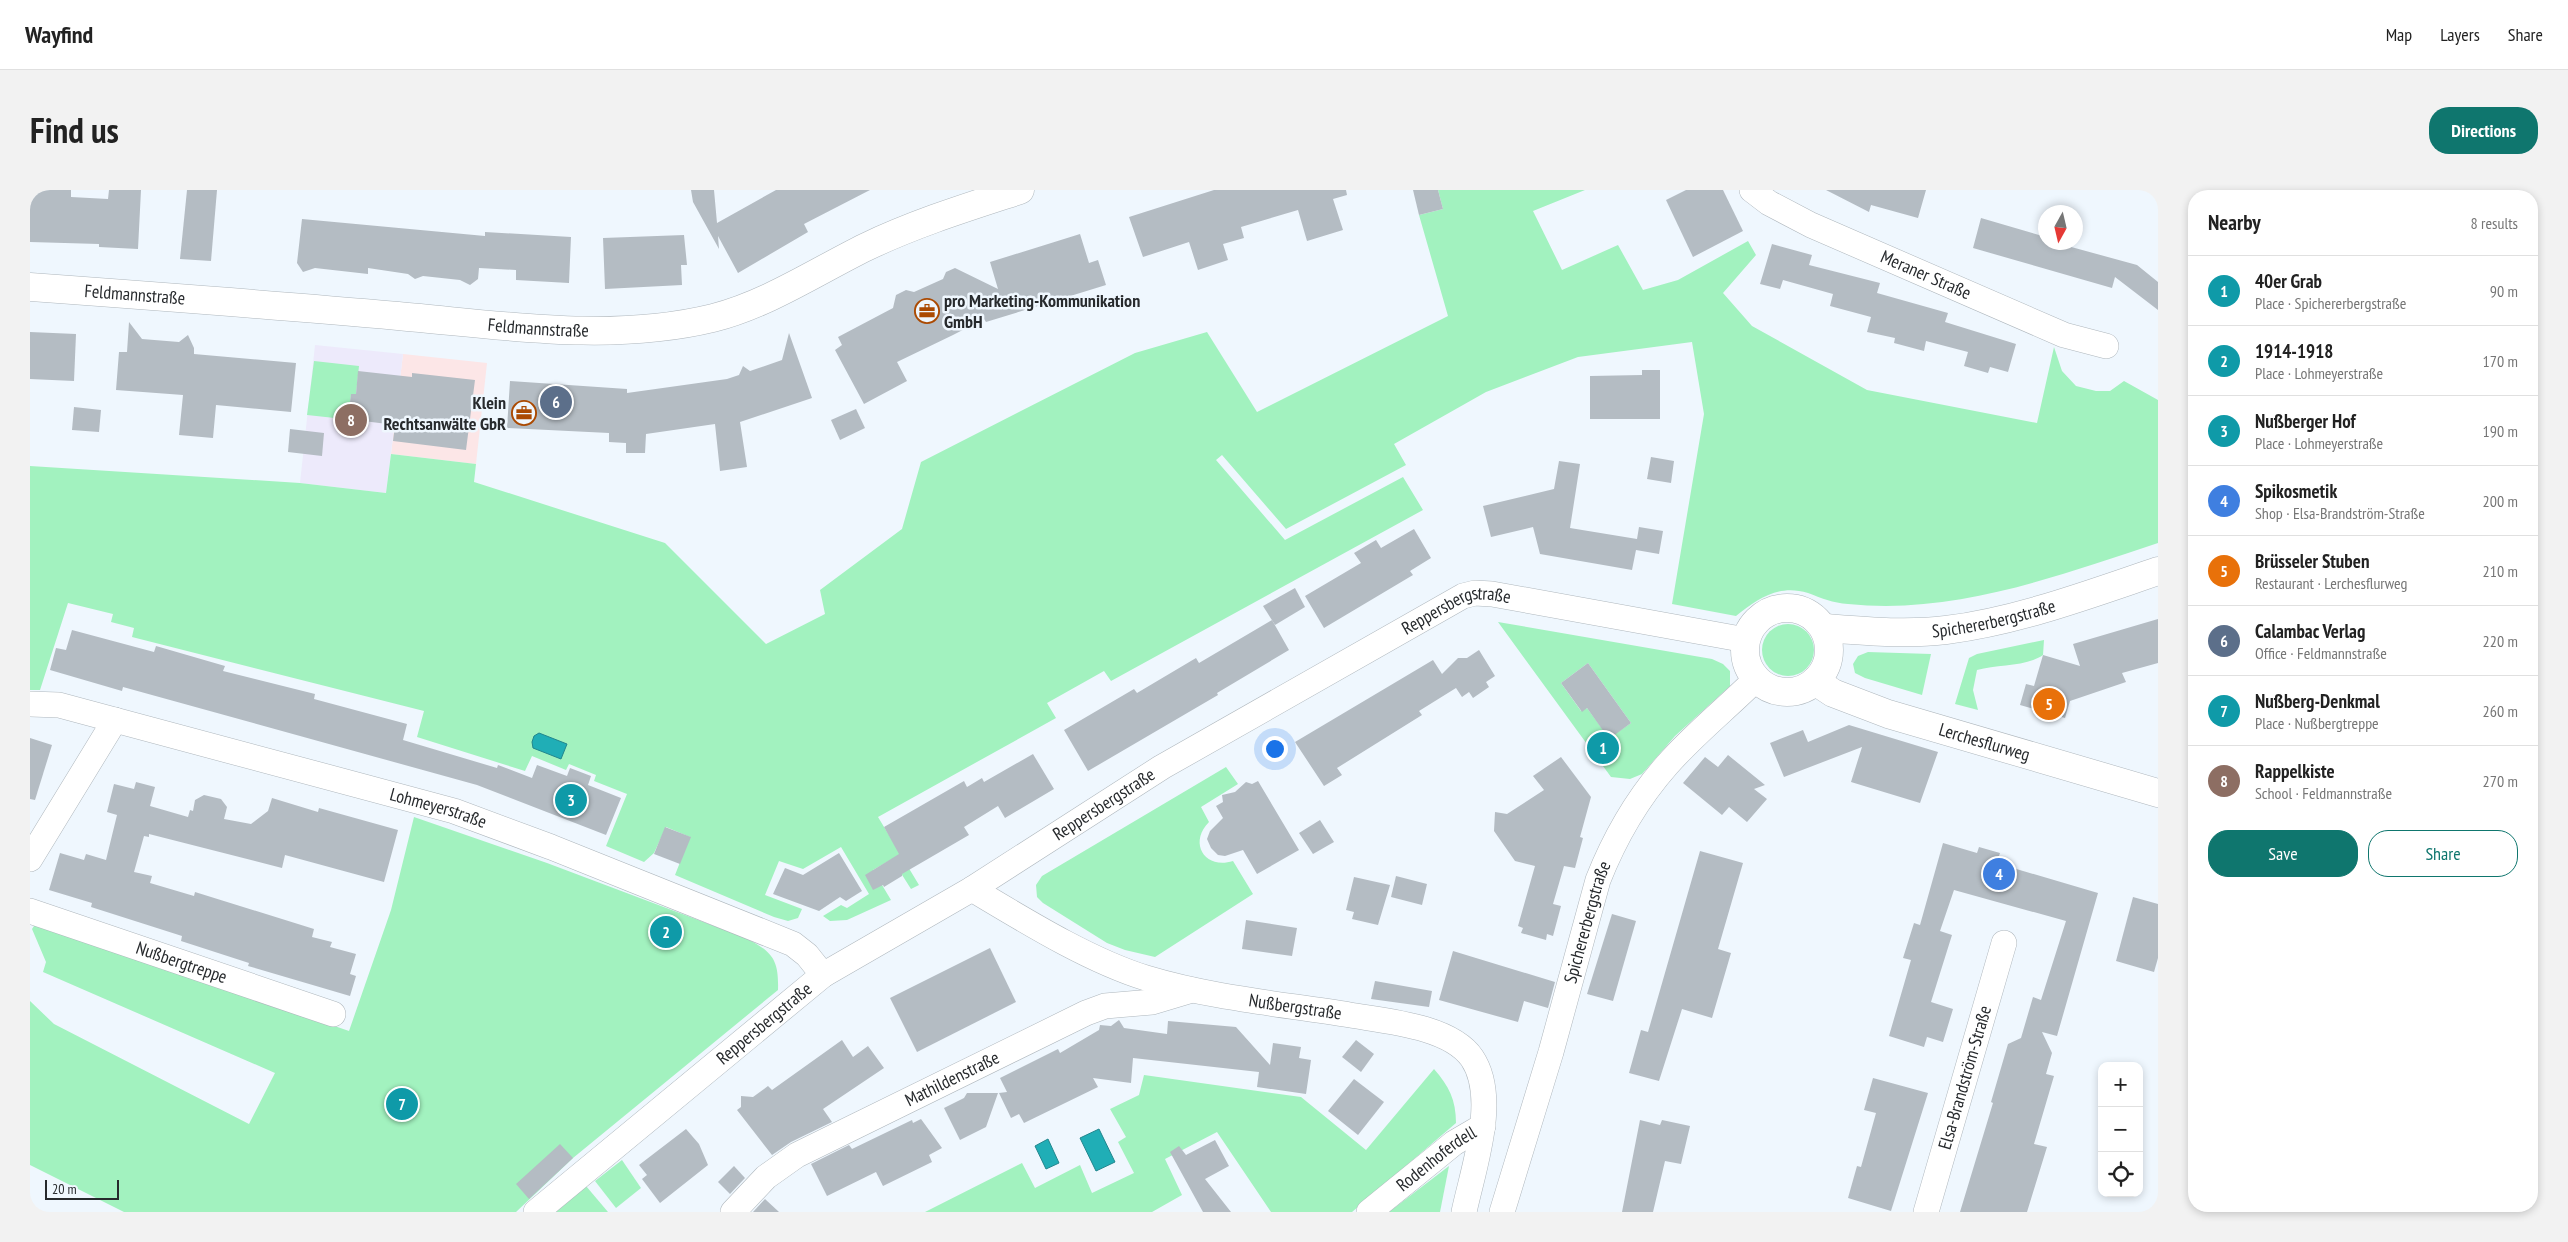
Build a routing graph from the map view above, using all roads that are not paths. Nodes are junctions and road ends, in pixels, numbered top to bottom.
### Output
1 (1020, 190) edge
2 (1752, 190) edge
3 (30, 287) edge
4 (2106, 346) dead end
5 (2158, 571) edge
6 (1824, 628) junction
7 (1746, 640) junction
8 (1756, 679) junction
9 (1816, 682) junction
10 (30, 704) edge
11 (114, 720) junction
12 (2158, 793) edge
13 (30, 859) edge
14 (972, 889) junction
15 (30, 911) edge
16 (2004, 943) dead end
17 (823, 975) junction
18 (1192, 990) junction
19 (333, 1014) dead end
20 (1483, 1126) junction
21 (536, 1212) edge
22 (733, 1212) edge
23 (1369, 1212) edge
24 (1464, 1212) edge
25 (1502, 1212) edge
26 (1926, 1212) edge

1 - 3 street, Feldmannstraße
2 - 4 street, Meraner Straße
5 - 6 street, Spichererbergstraße
6 - 7 street
6 - 9 street
7 - 8 street
7 - 14 street, Reppersbergstraße
8 - 9 street
8 - 25 street, Spichererbergstraße
9 - 12 street, Lerchesflurweg
10 - 11 street, Lohmeyerstraße
11 - 13 street
11 - 17 street, Lohmeyerstraße
14 - 17 street, Reppersbergstraße
14 - 18 street, Nußbergstraße
15 - 19 street, Nußbergtreppe
16 - 26 street, Elsa-Brandström-Straße
17 - 21 street, Reppersbergstraße
18 - 20 street, Nußbergstraße
18 - 22 street, Mathildenstraße
20 - 23 street, Rodenhoferdell
20 - 24 street, Nußbergstraße

